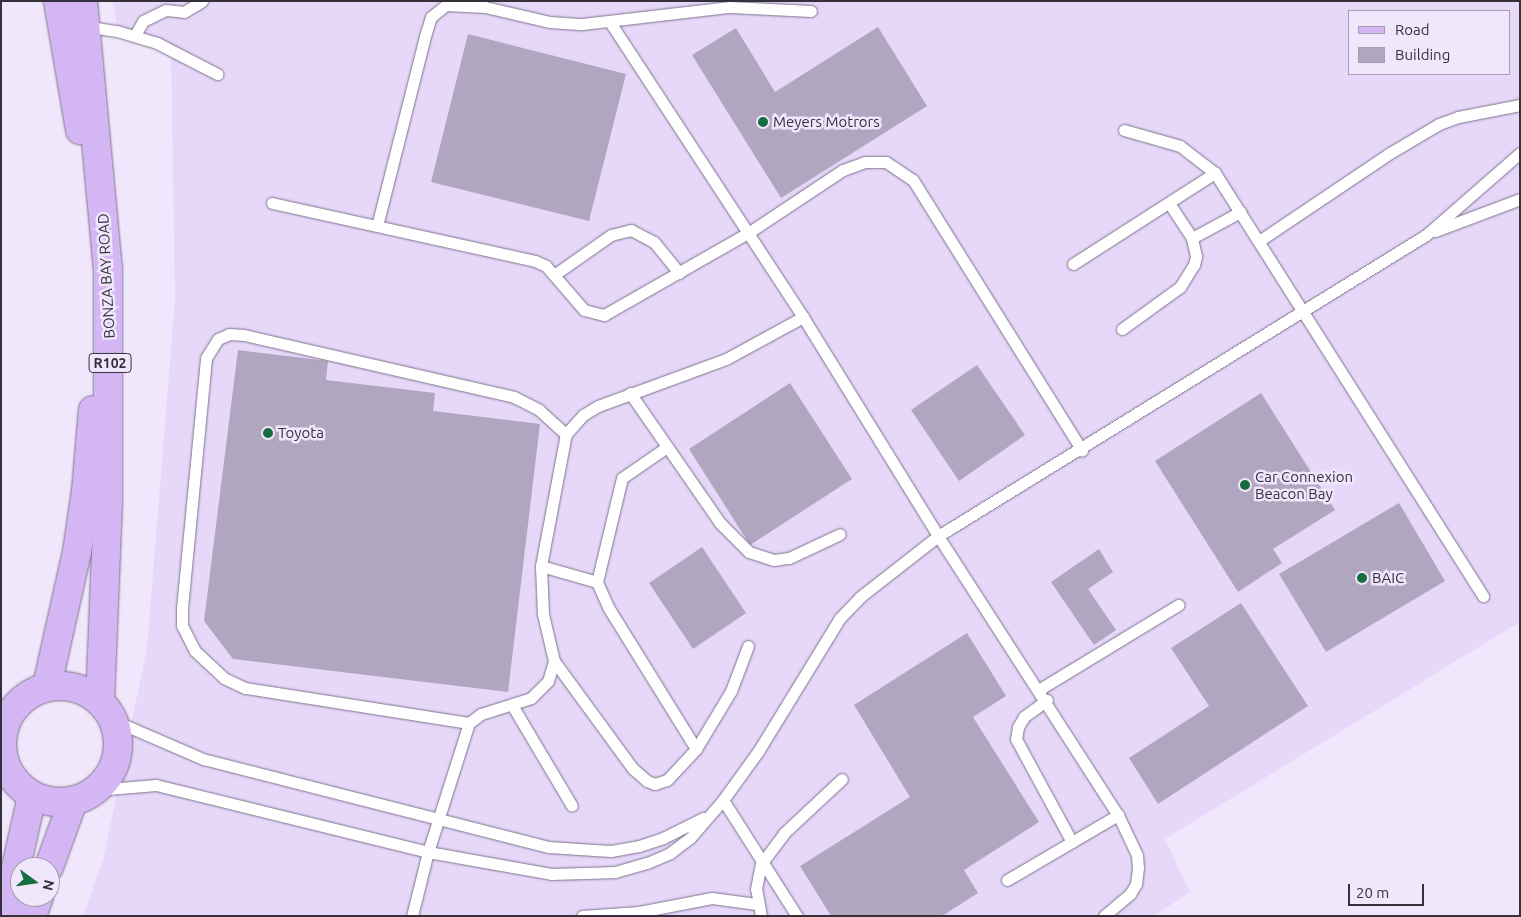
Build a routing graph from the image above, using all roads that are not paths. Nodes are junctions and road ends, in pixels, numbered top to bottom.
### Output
1 (202, 1) edge
2 (811, 11) dead end
3 (72, 14) edge
4 (610, 22) junction
5 (135, 35) junction
6 (217, 74) dead end
7 (1520, 104) edge
8 (1124, 130) dead end
9 (1520, 153) edge
10 (1215, 173) junction
11 (1520, 199) edge
12 (1169, 203) junction
13 (272, 204) dead end
14 (1240, 212) junction
15 (377, 226) junction
16 (748, 233) junction
17 (1426, 235) junction
18 (1192, 238) junction
19 (1259, 241) junction
20 (1073, 264) dead end
21 (679, 273) junction
22 (554, 276) junction
23 (1302, 314) junction
24 (803, 317) junction
25 (1122, 329) dead end
26 (630, 393) junction
27 (566, 434) junction
28 (667, 446) junction
29 (1082, 450) junction
30 (840, 534) dead end
31 (938, 536) junction
32 (541, 566) junction
33 (597, 582) junction
34 (1483, 596) dead end
35 (1178, 605) dead end
36 (748, 646) dead end
37 (554, 661) junction
38 (47, 686) junction
39 (1040, 689) junction
40 (1047, 700) junction
41 (512, 705) junction
42 (107, 711) junction
43 (469, 723) junction
44 (696, 749) junction
45 (842, 779) dead end
46 (32, 796) junction
47 (85, 796) junction
48 (723, 800) junction
49 (572, 806) dead end
50 (1118, 815) junction
51 (707, 816) junction
52 (439, 820) junction
53 (1072, 842) junction
54 (428, 852) junction
55 (54, 857) edge
56 (761, 864) junction
57 (1007, 880) dead end
58 (757, 904) junction
59 (4, 916) edge
60 (412, 916) edge
61 (582, 916) edge
62 (761, 916) edge
63 (797, 916) edge
64 (1104, 916) edge

1 - 5 lane
2 - 4 lane
3 - 5 lane
3 - 38 main road, BONZA BAY ROAD / R102
3 - 42 main road, BONZA BAY ROAD / R102
4 - 15 lane
4 - 16 lane
5 - 6 lane
7 - 19 lane
8 - 10 lane
9 - 17 lane
10 - 12 lane
10 - 14 lane
11 - 17 lane
12 - 18 lane
12 - 20 lane
13 - 15 lane
14 - 18 lane
14 - 19 lane
15 - 22 lane
16 - 21 lane
16 - 24 lane
16 - 29 lane
17 - 23 lane
18 - 25 lane
19 - 23 lane
21 - 22 lane
21 - 22 lane
23 - 29 lane
23 - 34 lane
24 - 26 lane
24 - 31 lane
26 - 27 lane
26 - 28 lane
27 - 32 lane
27 - 43 lane
28 - 30 lane
28 - 33 lane
29 - 31 lane
31 - 39 lane
31 - 48 lane
32 - 33 lane
32 - 37 lane
33 - 44 lane
35 - 39 lane
36 - 44 lane
37 - 41 lane
37 - 44 lane
38 - 42 main road
38 - 46 main road
39 - 40 lane
40 - 50 lane
40 - 53 lane
41 - 43 lane
41 - 49 lane
42 - 47 main road, BONZA BAY ROAD / R102
42 - 52 lane
43 - 52 lane
45 - 56 lane
46 - 47 main road
46 - 59 main road
47 - 54 lane
47 - 55 main road, BONZA BAY ROAD / R102
48 - 51 lane
48 - 56 lane
50 - 53 lane
50 - 64 lane
51 - 52 lane
51 - 54 lane
52 - 54 lane
53 - 57 lane
54 - 60 lane
56 - 58 lane
56 - 63 lane
58 - 61 lane
58 - 62 lane

